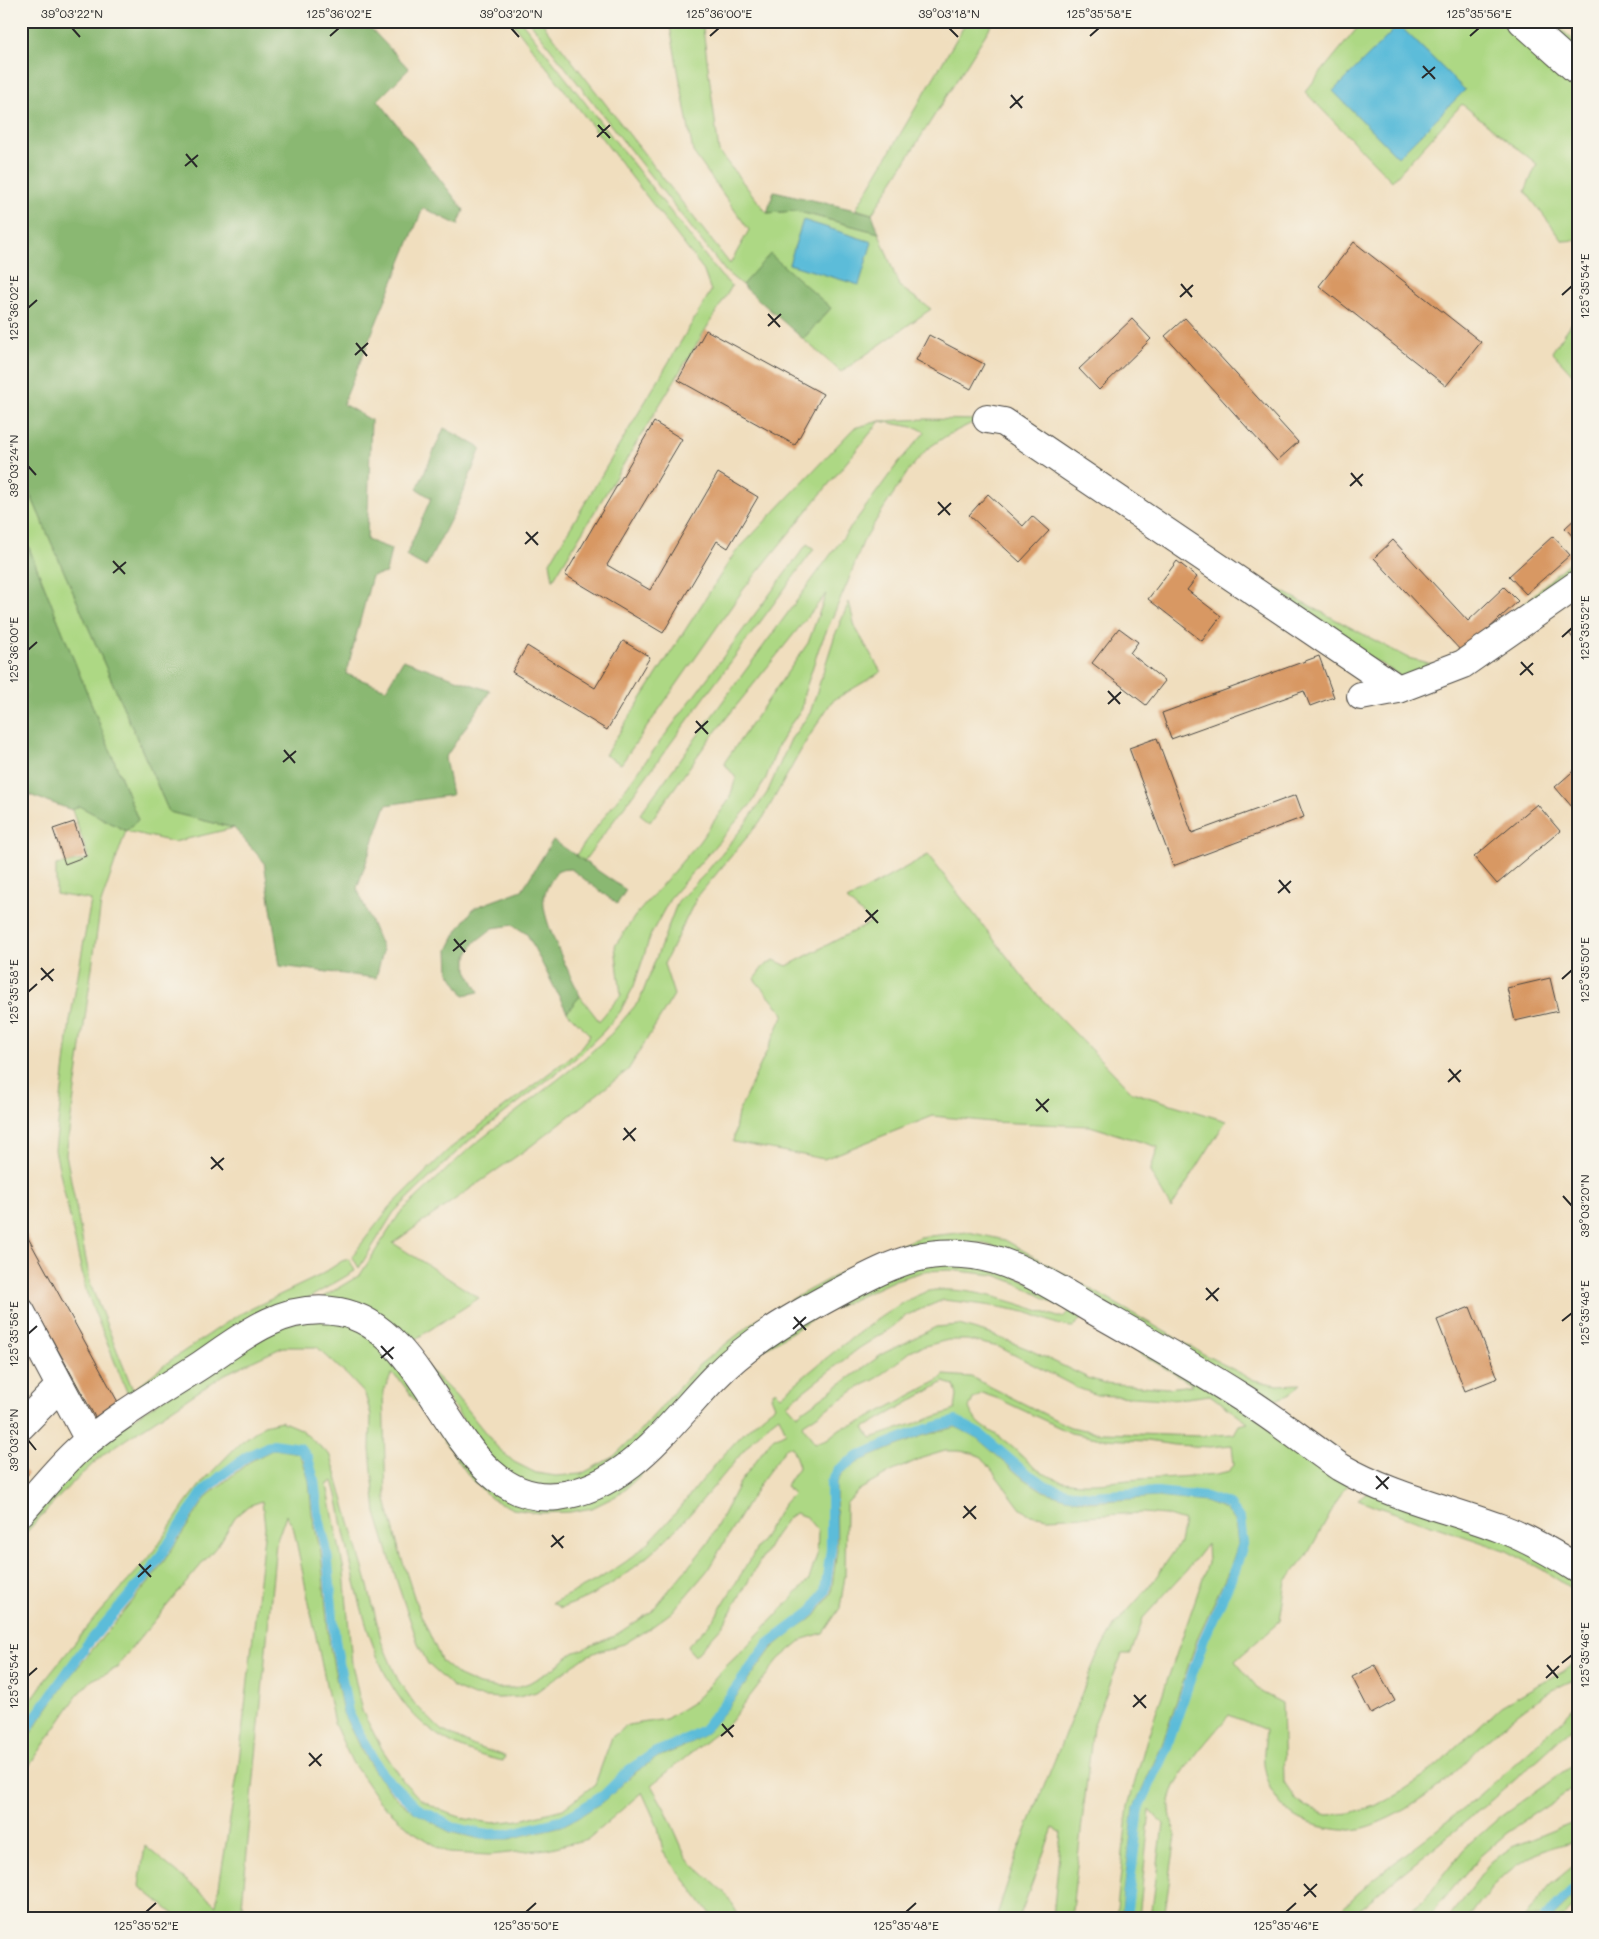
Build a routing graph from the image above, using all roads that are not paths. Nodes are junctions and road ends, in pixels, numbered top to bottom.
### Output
1 (1522, 21) edge
2 (1578, 71) edge
3 (987, 418) dead end
4 (1578, 584) edge
5 (1398, 689) junction
6 (1361, 696) dead end
7 (21, 1312) edge
8 (60, 1386) junction
9 (21, 1426) edge
10 (89, 1440) junction
11 (21, 1512) edge
12 (1578, 1568) edge

1 - 2 street
3 - 5 street
4 - 5 street
5 - 6 street
7 - 8 street
8 - 9 street
8 - 10 street
10 - 11 street
10 - 12 street

